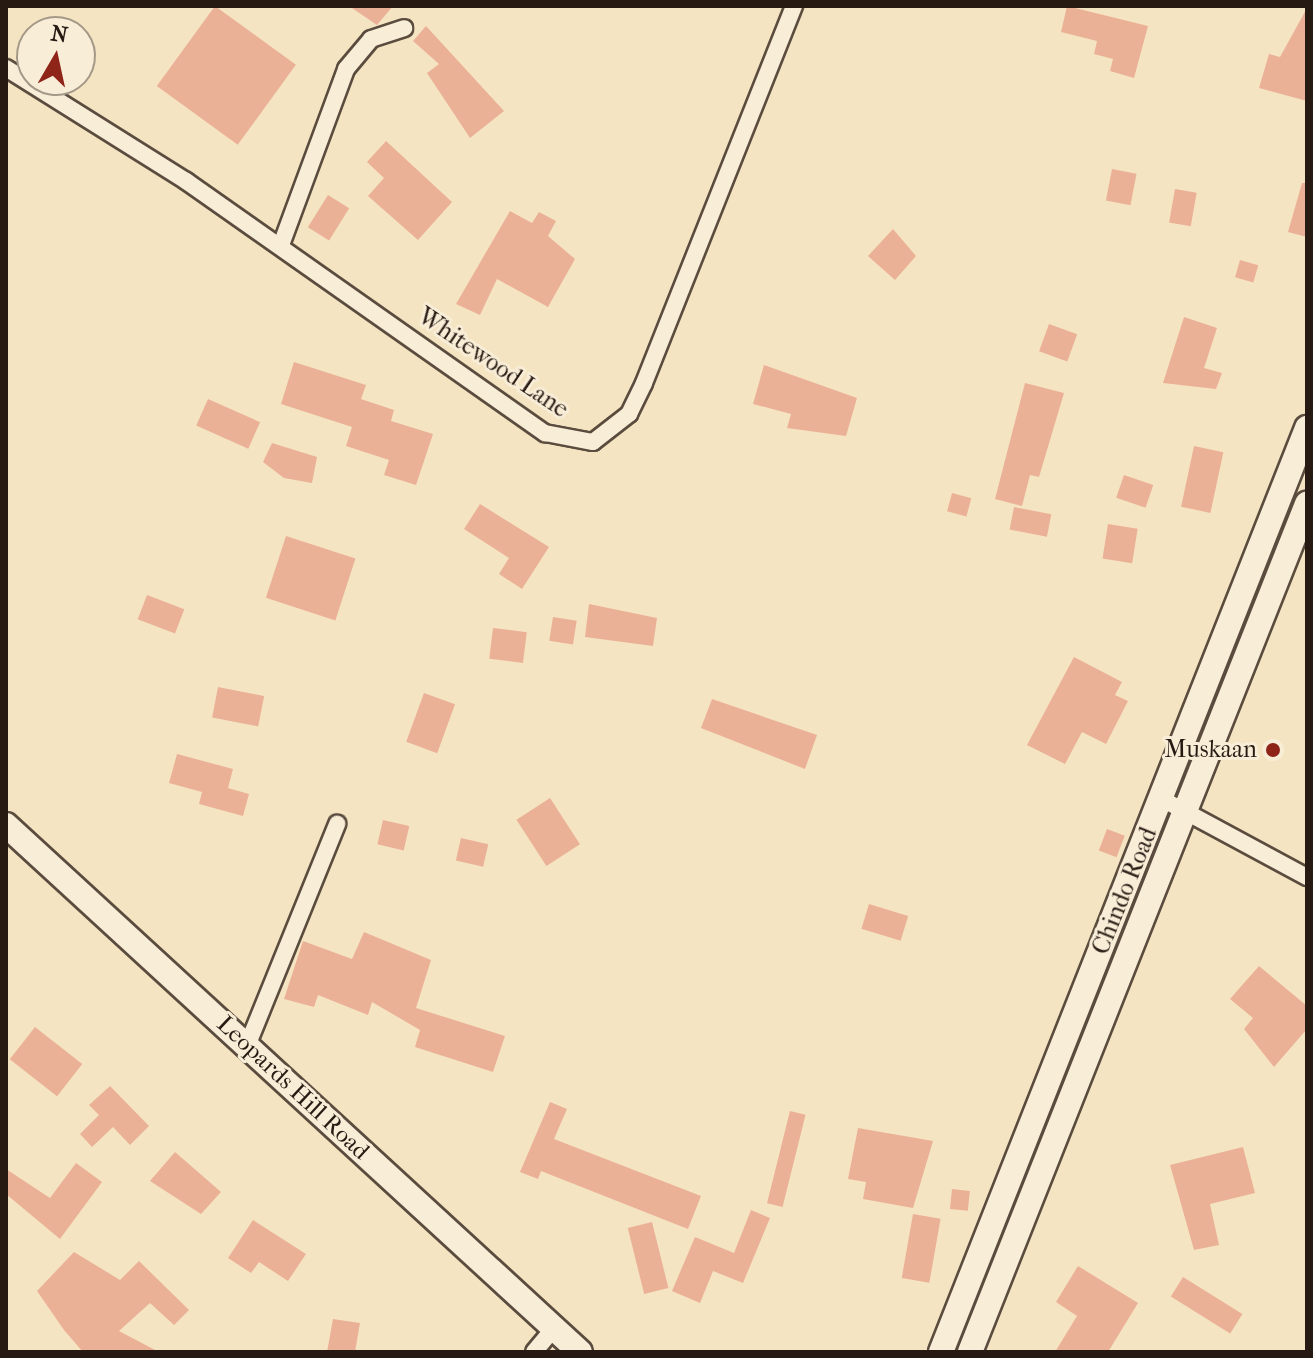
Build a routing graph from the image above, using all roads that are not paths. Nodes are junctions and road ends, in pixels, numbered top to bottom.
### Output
1 (794, 6) edge
2 (404, 28) dead end
3 (6, 68) edge
4 (281, 245) junction
5 (1307, 428) edge
6 (1307, 504) edge
7 (1162, 799) junction
8 (1185, 808) junction
9 (337, 824) dead end
10 (6, 825) edge
11 (1307, 877) edge
12 (247, 1046) junction
13 (554, 1328) junction
14 (534, 1352) edge
15 (580, 1352) edge
16 (941, 1352) edge
17 (970, 1352) edge

1 - 4 street, Whitewood Lane
2 - 4 street
3 - 4 street, Whitewood Lane
5 - 7 main road, Chindo Road
6 - 8 main road, Chindo Road
7 - 8 street
7 - 16 main road, Chindo Road
8 - 11 street
8 - 17 main road, Chindo Road
9 - 12 street
10 - 12 main road, Leopards Hill Road
12 - 13 main road, Leopards Hill Road
13 - 14 street
13 - 15 main road, Leopards Hill Road

